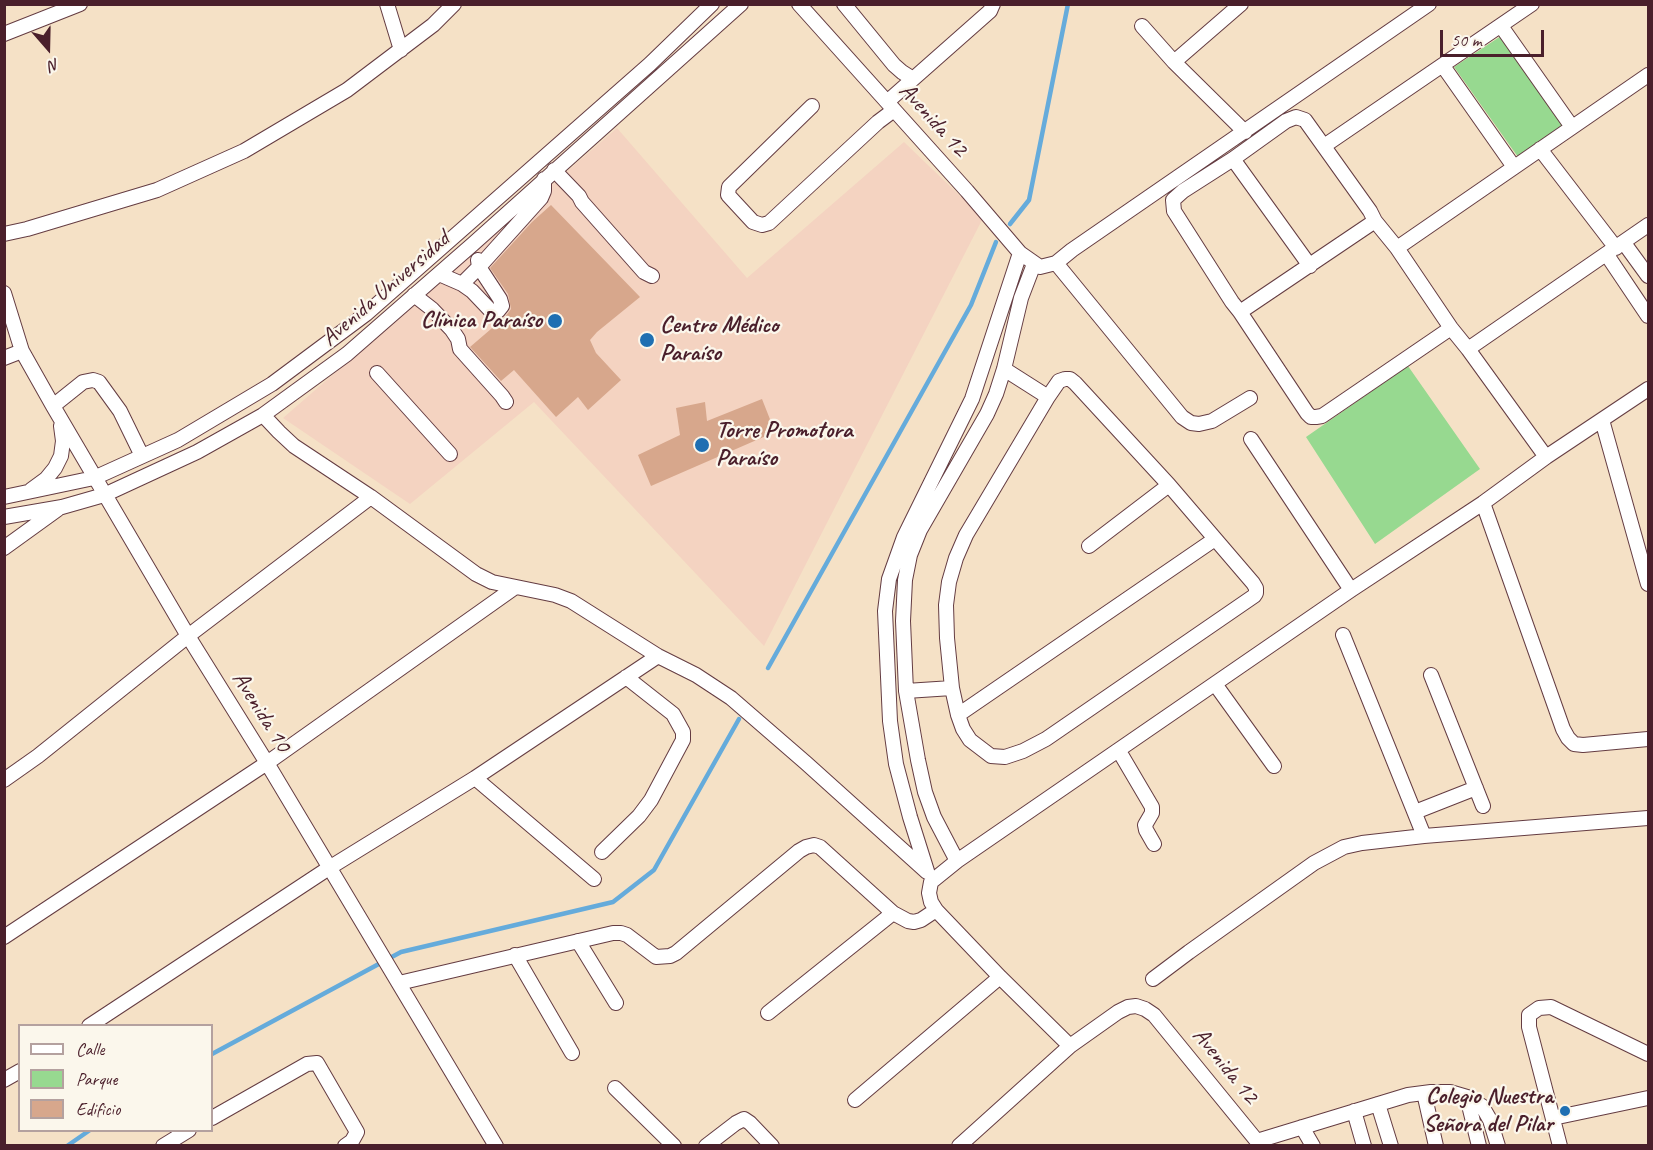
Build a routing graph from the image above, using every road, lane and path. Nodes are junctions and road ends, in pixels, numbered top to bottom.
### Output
1 (80, 4) edge
2 (387, 4) edge
3 (454, 4) edge
4 (712, 4) edge
5 (741, 4) edge
6 (799, 4) edge
7 (844, 4) edge
8 (993, 4) edge
9 (1241, 4) edge
10 (1429, 4) edge
11 (1532, 4) edge
12 (1142, 26) dead end
13 (1502, 26) junction
14 (4, 34) edge
15 (400, 50) junction
16 (1174, 62) junction
17 (1443, 66) junction
18 (1648, 75) edge
19 (913, 79) junction
20 (812, 106) dead end
21 (891, 106) junction
22 (1572, 127) junction
23 (1245, 132) junction
24 (1324, 146) junction
25 (1540, 148) junction
26 (1233, 159) junction
27 (1514, 167) junction
28 (549, 175) junction
29 (1375, 221) junction
30 (1648, 225) edge
31 (4, 234) edge
32 (473, 244) junction
33 (1397, 248) junction
34 (1616, 249) junction
35 (1020, 253) junction
36 (1056, 263) junction
37 (1034, 264) junction
38 (1310, 266) junction
39 (479, 267) junction
40 (439, 274) junction
41 (652, 276) dead end
42 (1648, 276) edge
43 (462, 284) junction
44 (4, 293) edge
45 (414, 295) junction
46 (1240, 312) junction
47 (1648, 316) edge
48 (1451, 328) junction
49 (1468, 349) junction
50 (22, 351) junction
51 (4, 358) edge
52 (1004, 369) junction
53 (377, 373) dead end
54 (1648, 389) edge
55 (1048, 397) junction
56 (1250, 398) dead end
57 (506, 402) dead end
58 (56, 412) junction
59 (263, 415) junction
60 (1602, 420) junction
61 (1251, 439) dead end
62 (450, 454) dead end
63 (142, 456) junction
64 (1546, 457) junction
65 (94, 478) junction
66 (1169, 485) junction
67 (28, 493) junction
68 (105, 495) junction
69 (4, 497) edge
70 (370, 497) junction
71 (1483, 502) junction
72 (62, 507) junction
73 (4, 516) edge
74 (1215, 538) junction
75 (1089, 546) dead end
76 (4, 549) edge
77 (1648, 584) edge
78 (514, 588) junction
79 (1351, 590) junction
80 (1343, 635) dead end
81 (188, 636) junction
82 (658, 656) junction
83 (1431, 675) dead end
84 (626, 677) junction
85 (1215, 684) junction
86 (952, 688) junction
87 (906, 691) junction
88 (958, 715) junction
89 (1648, 739) edge
90 (1119, 751) junction
91 (267, 764) junction
92 (1274, 766) dead end
93 (475, 778) junction
94 (4, 780) edge
95 (1476, 788) junction
96 (1483, 806) dead end
97 (1415, 812) junction
98 (1648, 818) edge
99 (1424, 836) junction
100 (1154, 844) dead end
101 (602, 852) dead end
102 (957, 861) junction
103 (329, 868) junction
104 (929, 877) junction
105 (594, 879) dead end
106 (936, 910) junction
107 (893, 913) junction
108 (4, 937) edge
109 (578, 940) junction
110 (515, 955) junction
111 (1000, 977) junction
112 (1153, 979) dead end
113 (399, 983) junction
114 (616, 1003) dead end
115 (768, 1013) dead end
116 (92, 1024) edge
117 (1070, 1046) junction
118 (572, 1053) dead end
119 (1648, 1053) edge
120 (18, 1072) edge
121 (4, 1080) edge
122 (615, 1088) dead end
123 (1424, 1093) junction
124 (1467, 1096) junction
125 (1648, 1098) edge
126 (855, 1100) dead end
127 (1378, 1104) junction
128 (1354, 1111) junction
129 (213, 1117) edge
130 (1553, 1118) junction
131 (1302, 1127) junction
132 (187, 1132) edge
133 (1259, 1143) edge
134 (706, 1145) edge
135 (163, 1146) edge
136 (345, 1146) edge
137 (496, 1146) edge
138 (674, 1146) edge
139 (772, 1146) edge
140 (959, 1146) edge
141 (1313, 1146) edge
142 (1364, 1146) edge
143 (1391, 1146) edge
144 (1436, 1146) edge
145 (1479, 1146) edge
146 (1498, 1146) edge
147 (1560, 1146) edge

1 - 14 street
2 - 15 street
3 - 15 street
4 - 63 street, Avenida Universidad
5 - 28 street, Avenida Universidad
6 - 21 street, Avenida 12
7 - 19 street
8 - 19 street
9 - 16 street
10 - 23 street
11 - 13 street
12 - 16 street
13 - 17 street
13 - 22 street
15 - 31 street
16 - 23 street
17 - 24 street
17 - 27 street
18 - 22 street
19 - 21 street
20 - 21 street
21 - 35 street, Avenida 12
22 - 25 street
23 - 36 street
24 - 26 street
24 - 29 street
25 - 27 street
25 - 34 street
26 - 38 street
26 - 46 street
27 - 33 street
28 - 32 street, Avenida Universidad
28 - 39 street
28 - 41 street
29 - 33 street
29 - 38 street
30 - 34 street
32 - 39 street
32 - 40 street, Avenida Universidad
33 - 48 street
34 - 42 street
34 - 47 street
34 - 49 street
35 - 37 street, Avenida 12
35 - 104 street
36 - 37 street
36 - 56 street
37 - 52 street
38 - 46 street
39 - 43 street
39 - 43 street
40 - 43 street
40 - 45 street, Avenida Universidad
44 - 50 street, Avenida 10
45 - 57 street
45 - 59 street, Avenida Universidad
46 - 48 street
48 - 49 street
49 - 64 street
50 - 51 street
50 - 58 street, Avenida 10
52 - 55 street
52 - 87 street
53 - 62 street
54 - 60 street
55 - 66 street
55 - 86 street
58 - 63 street
58 - 65 street, Avenida 10
58 - 67 street
59 - 68 street, Avenida Universidad
59 - 70 street
60 - 64 street
60 - 77 street
61 - 79 street
63 - 65 street, Avenida Universidad
64 - 71 street
65 - 67 street, Avenida Universidad
65 - 68 street, Avenida 10
66 - 74 street
66 - 75 street
67 - 69 street, Avenida Universidad
68 - 72 street, Avenida Universidad
68 - 81 street, Avenida 10
70 - 78 street
70 - 81 street
71 - 79 street
71 - 89 street
72 - 73 street, Avenida Universidad
72 - 76 street
74 - 88 street
74 - 88 street
78 - 82 street
78 - 91 street
79 - 85 street
80 - 97 street
81 - 91 street, Avenida 10
81 - 94 street
82 - 84 street
82 - 104 street
83 - 95 street
84 - 93 street
84 - 101 street
85 - 90 street
85 - 92 street
86 - 87 street
86 - 88 street
87 - 102 street
90 - 100 street
90 - 102 street
91 - 103 street, Avenida 10
91 - 108 street
93 - 103 street
93 - 105 street
95 - 96 street
95 - 97 street
97 - 99 street
98 - 99 street
99 - 112 street
102 - 104 street
103 - 113 street, Avenida 10
103 - 116 street
104 - 106 street
106 - 107 street
106 - 111 street
107 - 109 street
107 - 115 street
109 - 110 street
109 - 114 street
110 - 113 street
110 - 118 street
111 - 117 street
111 - 126 street
113 - 137 street, Avenida 10
117 - 133 street, Avenida 12
117 - 140 street
119 - 130 street
120 - 121 street
122 - 138 street
123 - 124 street
123 - 127 street
123 - 144 street
124 - 145 street
124 - 146 street
125 - 130 street
127 - 128 street
127 - 143 street
128 - 131 street
128 - 142 street
129 - 136 street
130 - 147 street
131 - 133 street
131 - 141 street
132 - 135 street
134 - 139 street

